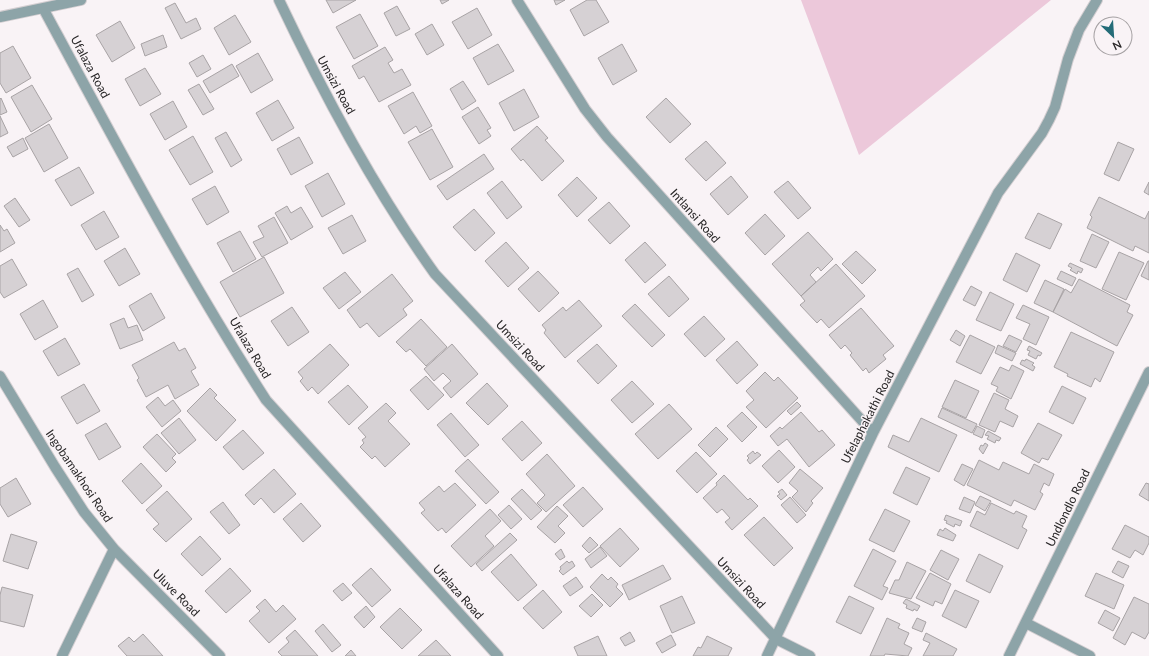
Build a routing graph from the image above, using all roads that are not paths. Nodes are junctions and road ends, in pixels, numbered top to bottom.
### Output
1 (81, 0) edge
2 (278, 0) edge
3 (517, 0) edge
4 (1097, 0) edge
5 (43, 8) junction
6 (0, 17) edge
7 (1149, 372) edge
8 (0, 376) edge
9 (873, 433) junction
10 (114, 548) junction
11 (1026, 623) junction
12 (776, 639) junction
13 (62, 656) edge
14 (220, 656) edge
15 (498, 656) edge
16 (767, 656) edge
17 (810, 656) edge
18 (1009, 656) edge
19 (1090, 656) edge

1 - 5 street
2 - 12 street, Umsizi Road
3 - 9 street, Intlansi Road
4 - 9 street, Ufelaphakathi Road
5 - 6 street
5 - 15 street, Ufalaza Road
7 - 11 street, Undlondlo Road
8 - 10 street, Ingobamakhosi Road
9 - 12 street, Ufelaphakathi Road
10 - 13 street
10 - 14 street, Uluve Road
11 - 18 street, Undlondlo Road
11 - 19 street
12 - 16 street, Ufelaphakathi Road
12 - 17 street, Umsizi Road

